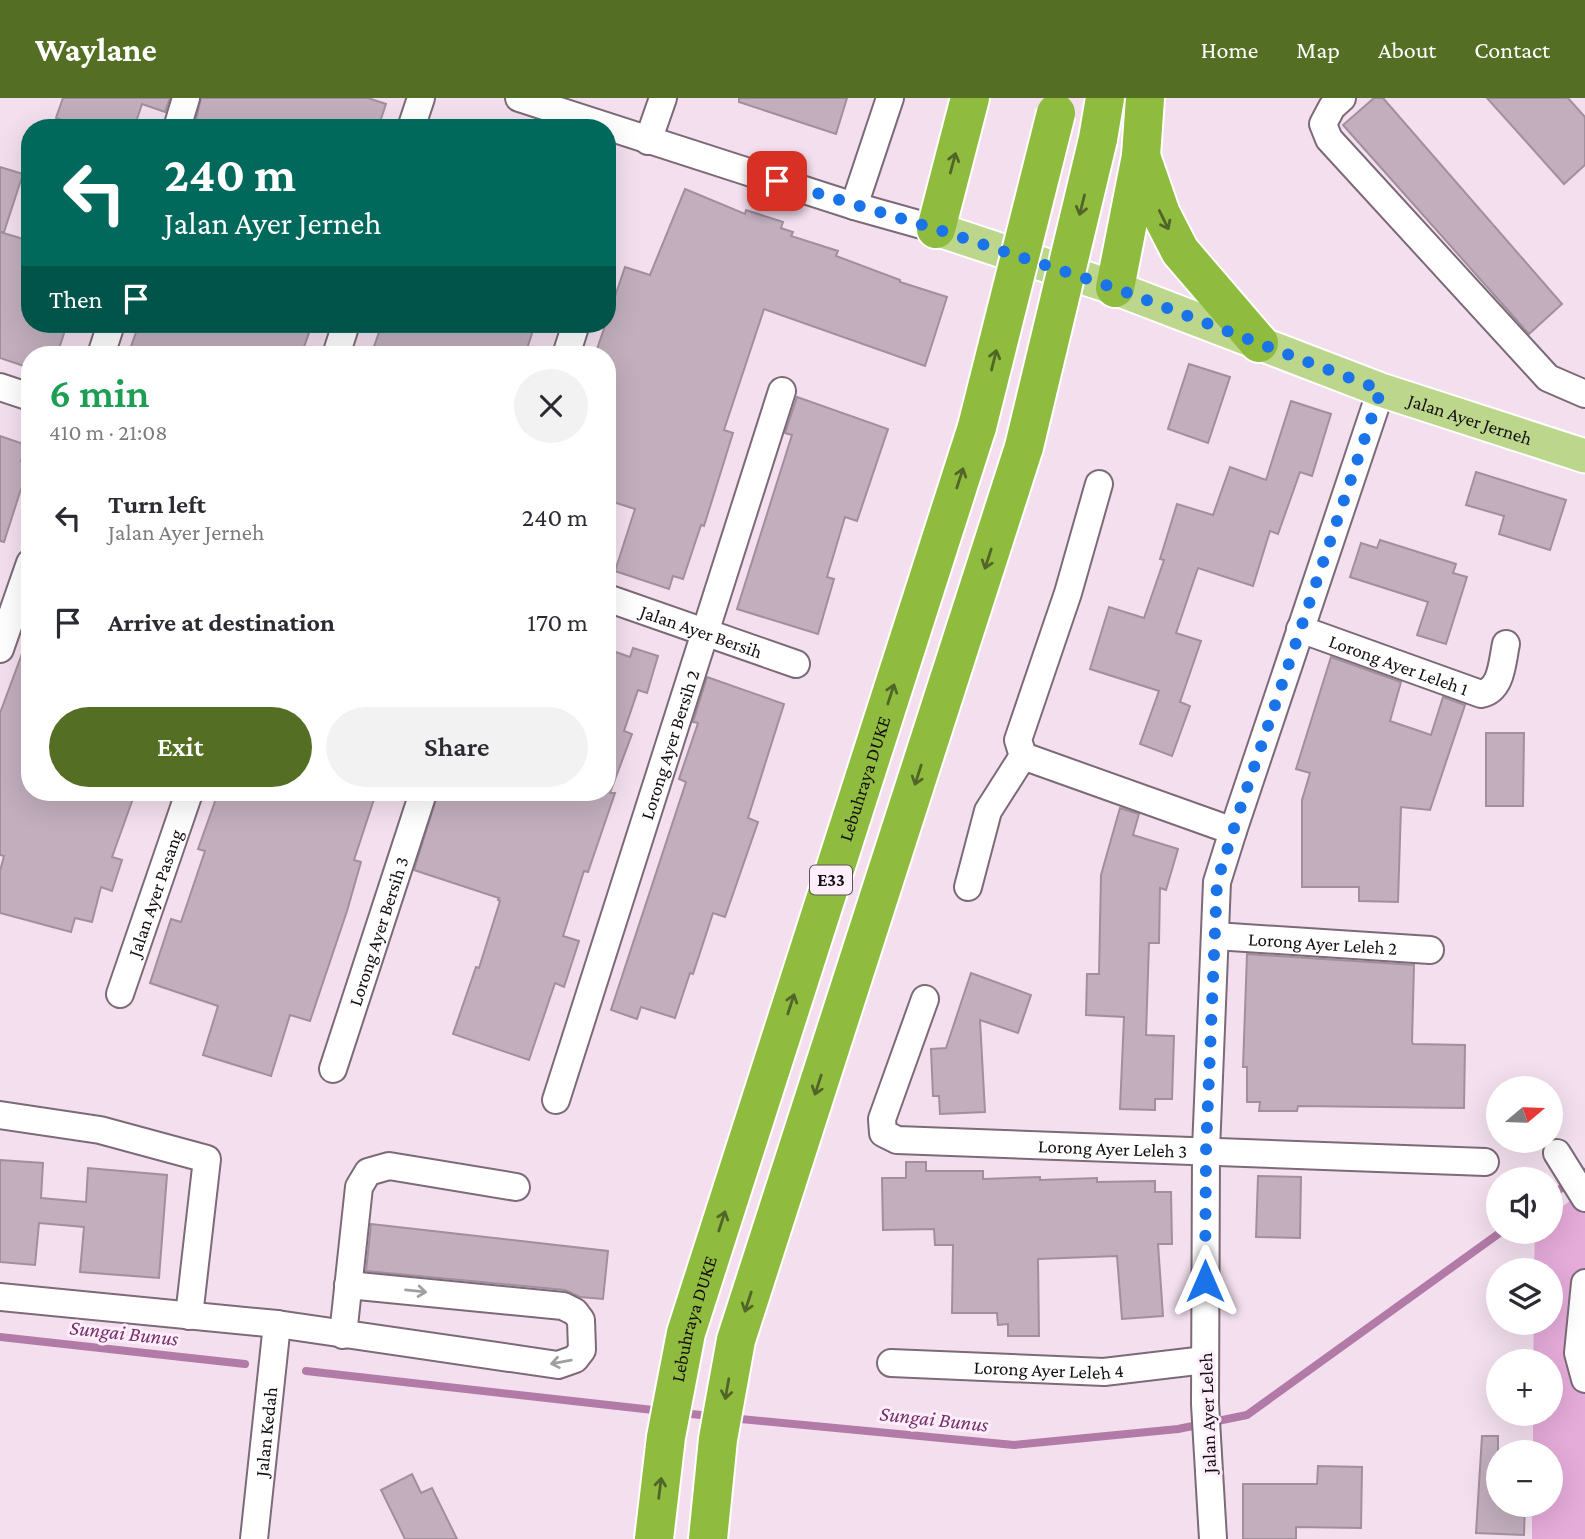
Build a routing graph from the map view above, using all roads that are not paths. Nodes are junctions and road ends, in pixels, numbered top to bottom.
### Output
1 (186, 98) edge
2 (421, 98) edge
3 (519, 98) edge
4 (663, 98) edge
5 (890, 98) edge
6 (970, 98) edge
7 (1105, 98) edge
8 (1145, 98) edge
9 (1342, 98) edge
10 (1057, 106) edge
11 (180, 119) edge
12 (414, 119) edge
13 (582, 119) edge
14 (616, 130) edge
15 (648, 141) junction
16 (1141, 156) junction
17 (854, 206) junction
18 (936, 229) junction
19 (1115, 288) junction
20 (1259, 343) junction
21 (0, 387) edge
22 (1381, 390) junction
23 (782, 391) dead end
24 (21, 394) edge
25 (1585, 394) edge
26 (1585, 456) edge
27 (1099, 484) dead end
28 (21, 589) edge
29 (616, 601) edge
30 (1300, 629) junction
31 (705, 632) junction
32 (1506, 644) dead end
33 (0, 649) edge
34 (796, 664) dead end
35 (1023, 756) junction
36 (186, 801) edge
37 (420, 801) edge
38 (1233, 831) junction
39 (968, 887) dead end
40 (1215, 936) junction
41 (1430, 950) dead end
42 (120, 994) dead end
43 (925, 999) dead end
44 (333, 1069) dead end
45 (556, 1100) dead end
46 (0, 1115) edge
47 (1206, 1150) junction
48 (1557, 1153) dead end
49 (1485, 1161) dead end
50 (516, 1186) dead end
51 (1585, 1197) edge
52 (1585, 1283) edge
53 (348, 1285) junction
54 (0, 1297) edge
55 (189, 1316) junction
56 (277, 1324) junction
57 (343, 1335) junction
58 (1205, 1360) junction
59 (891, 1363) dead end
60 (1585, 1379) edge
61 (710, 1531) edge
62 (254, 1539) edge
63 (654, 1539) edge
64 (1213, 1539) edge

1 - 11 street
2 - 12 street
3 - 13 street, Jalan Ayer Jerneh
4 - 15 street
5 - 17 street
18 -> 6 highway
7 -> 61 highway, E33, bridge
8 - 16 highway
9 - 25 street
63 -> 10 highway, Lebuhraya DUKE / E33, bridge
14 - 15 street, Jalan Ayer Jerneh
15 - 17 street, Jalan Ayer Jerneh
16 - 19 highway
16 -> 20 highway
17 - 18 street, Jalan Ayer Jerneh
18 - 19 main road, Jalan Ayer Jerneh
19 - 20 main road, Jalan Ayer Jerneh
20 - 22 main road, Jalan Ayer Jerneh
21 - 24 street
22 - 26 main road, Jalan Ayer Jerneh
22 - 30 street, Jalan Ayer Leleh
23 - 31 street, Lorong Ayer Bersih 2
27 - 35 street
28 - 33 street
29 - 31 street, Jalan Ayer Bersih
30 - 32 street, Lorong Ayer Leleh 1
30 - 38 street, Jalan Ayer Leleh
31 - 34 street, Jalan Ayer Bersih
31 - 45 street, Lorong Ayer Bersih 2
35 - 38 street
35 - 39 street
36 - 42 street, Jalan Ayer Pasang
37 - 44 street, Lorong Ayer Bersih 3
38 - 40 street, Jalan Ayer Leleh
40 - 41 street, Lorong Ayer Leleh 2
40 - 47 street, Jalan Ayer Leleh
43 - 47 street, Lorong Ayer Leleh 3
46 - 55 street
47 - 49 street, Lorong Ayer Leleh 3
47 - 58 street, Jalan Ayer Leleh
48 - 51 street
50 - 53 street
52 - 60 street
53 - 57 street
53 -> 57 street
54 - 55 street
55 - 56 street
56 - 57 street
56 - 62 street, Jalan Kedah
58 - 59 street, Lorong Ayer Leleh 4
58 - 64 street, Jalan Ayer Leleh

